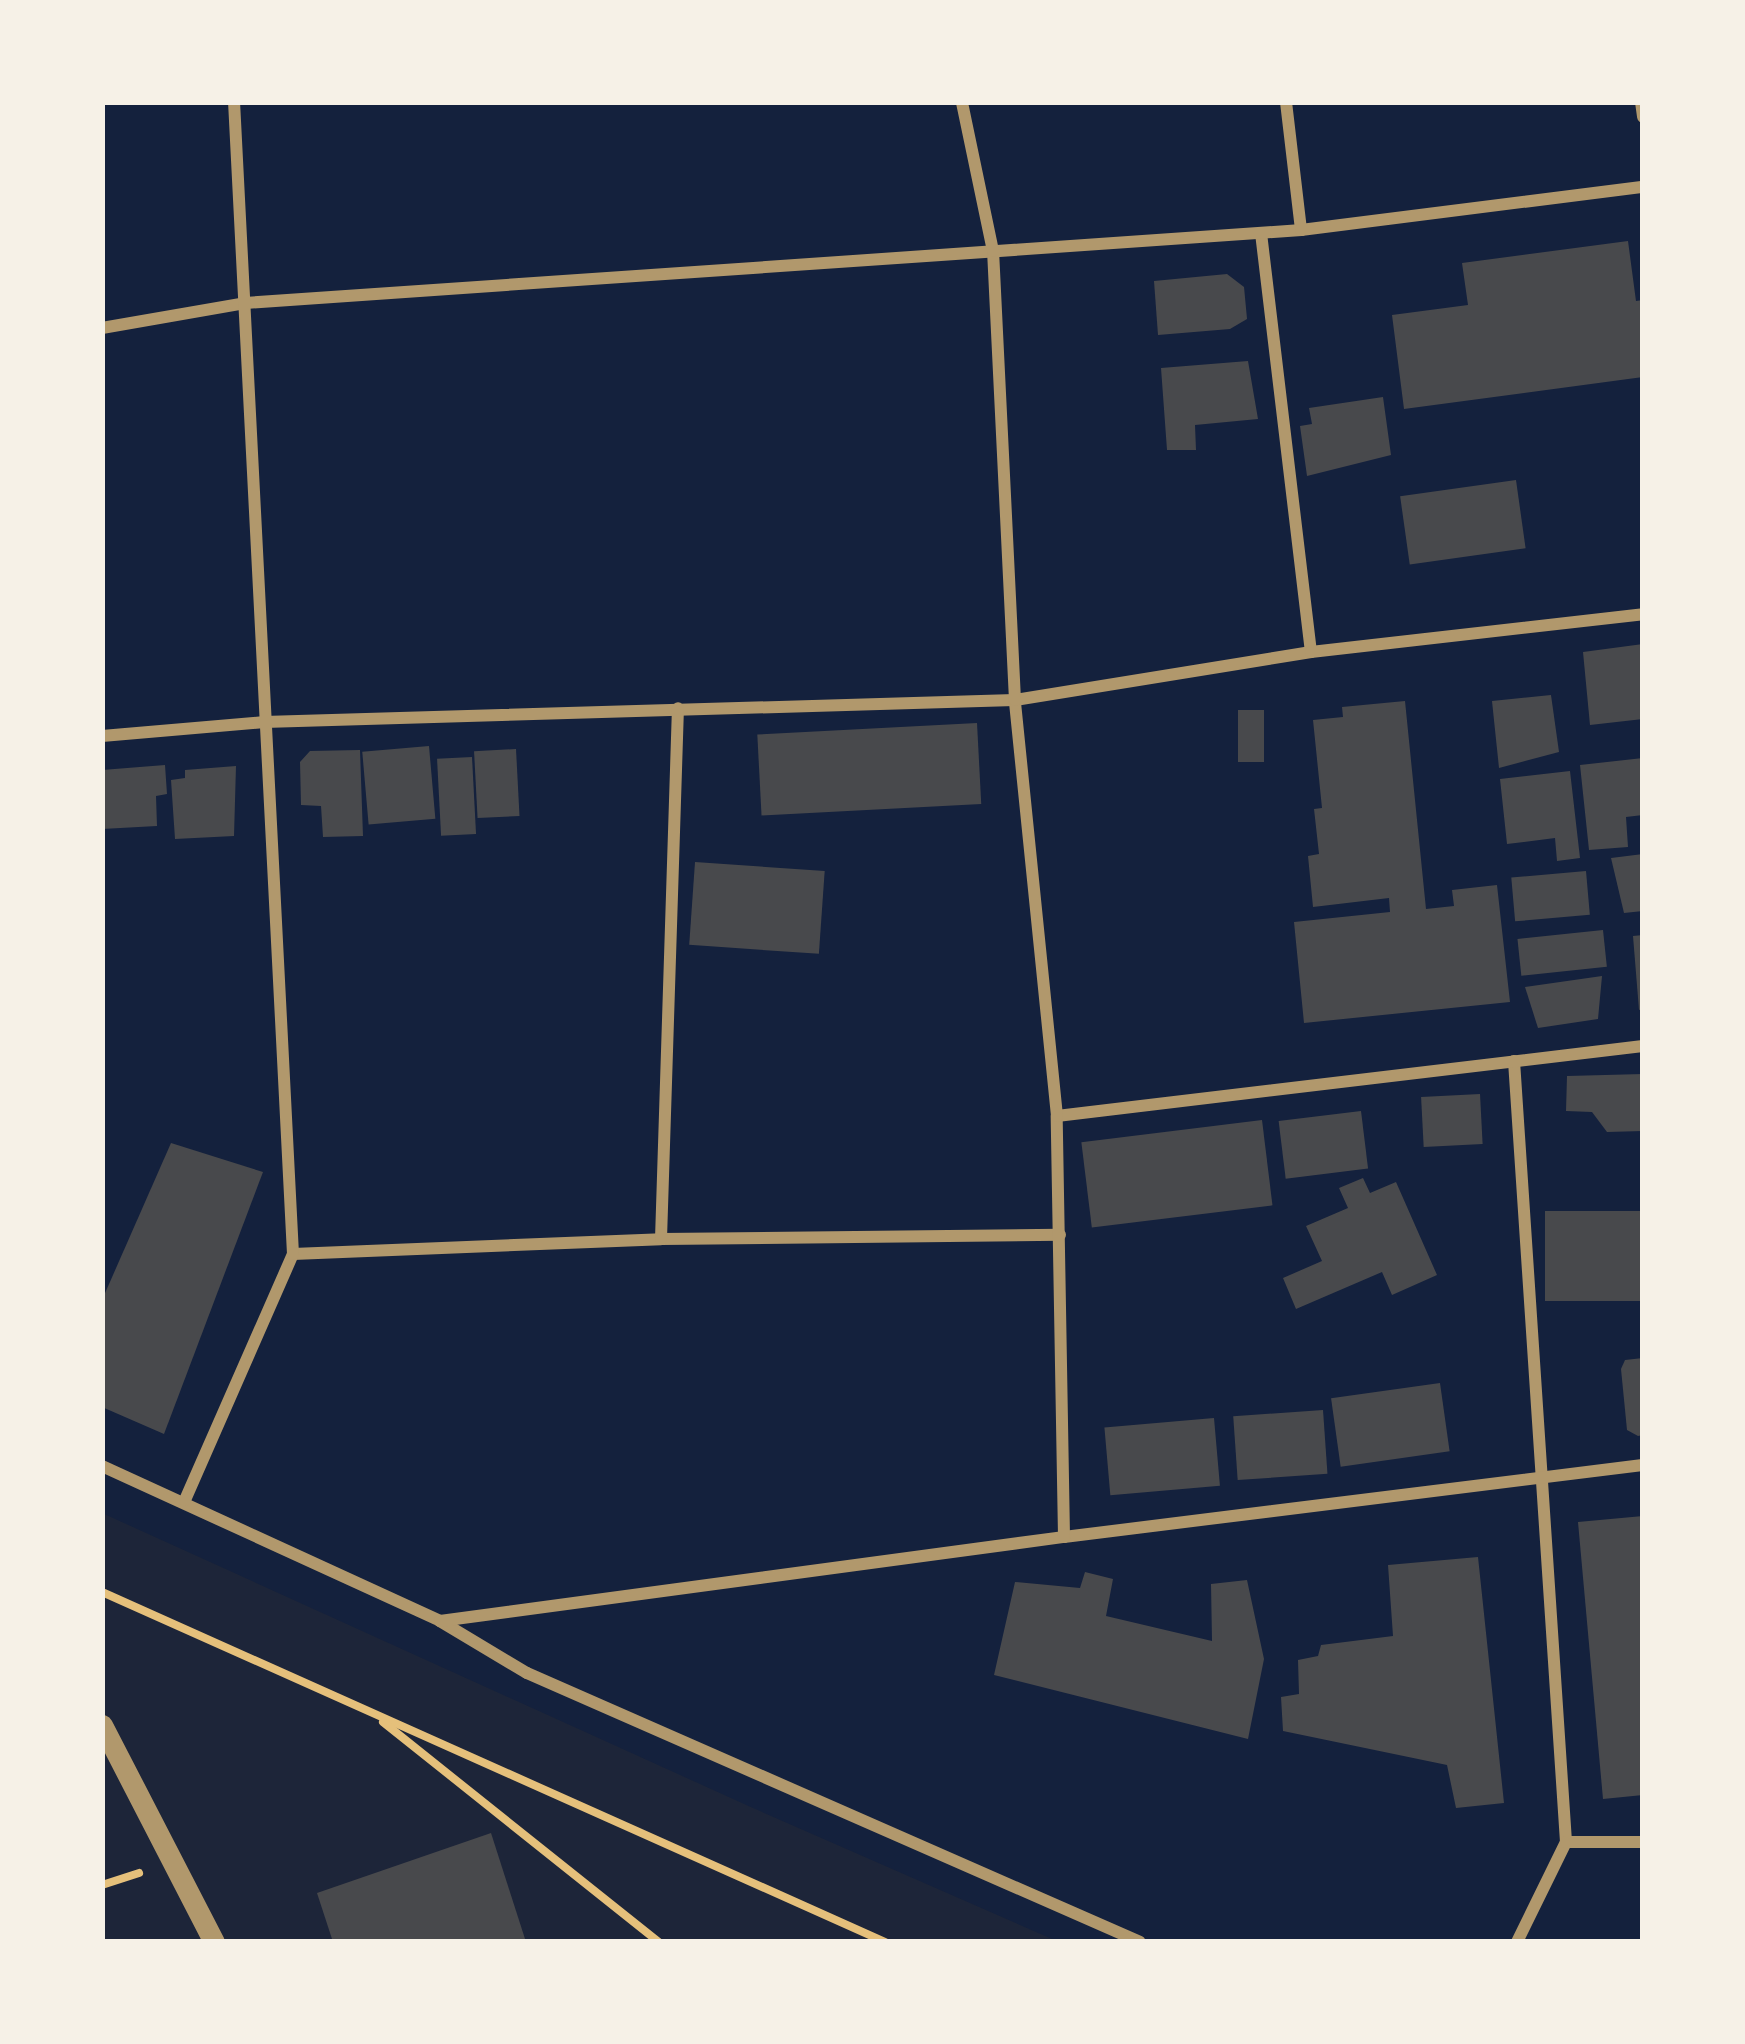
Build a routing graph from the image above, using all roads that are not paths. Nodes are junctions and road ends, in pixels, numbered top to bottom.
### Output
1 (234, 102) edge
2 (962, 102) edge
3 (1286, 102) edge
4 (1640, 102) edge
5 (1643, 117) edge
6 (1643, 187) edge
7 (1301, 230) junction
8 (1261, 232) junction
9 (993, 251) junction
10 (245, 304) junction
11 (102, 328) edge
12 (1643, 614) edge
13 (1311, 652) junction
14 (1015, 700) junction
15 (678, 708) junction
16 (265, 722) junction
17 (102, 736) edge
18 (1643, 1046) edge
19 (1514, 1061) junction
20 (1057, 1115) junction
21 (1060, 1235) junction
22 (661, 1239) junction
23 (292, 1255) junction
24 (1643, 1465) edge
25 (102, 1466) edge
26 (1541, 1478) junction
27 (185, 1500) junction
28 (1064, 1537) junction
29 (440, 1621) junction
30 (102, 1725) edge
31 (1643, 1842) edge
32 (1565, 1843) junction
33 (214, 1942) edge
34 (1140, 1942) edge
35 (1517, 1942) edge

1 - 10 street
2 - 9 street
3 - 7 street
4 - 5 street
6 - 7 street
7 - 8 street
8 - 9 street
8 - 13 street
9 - 10 street
9 - 14 street
10 - 11 street
10 - 16 street
12 - 13 street
13 - 14 street
14 - 15 street
14 - 20 street
15 - 16 street
15 - 22 street
16 - 17 street
16 - 23 street
18 - 19 street
19 - 20 street
19 - 26 street
20 - 21 street
21 - 22 street
21 - 28 street
22 - 23 street
23 - 27 street
24 - 26 street
25 - 27 street
26 - 28 street
26 - 32 street
27 - 29 street
28 - 29 street
29 - 34 street
30 - 33 street
31 - 32 street
32 - 35 street

